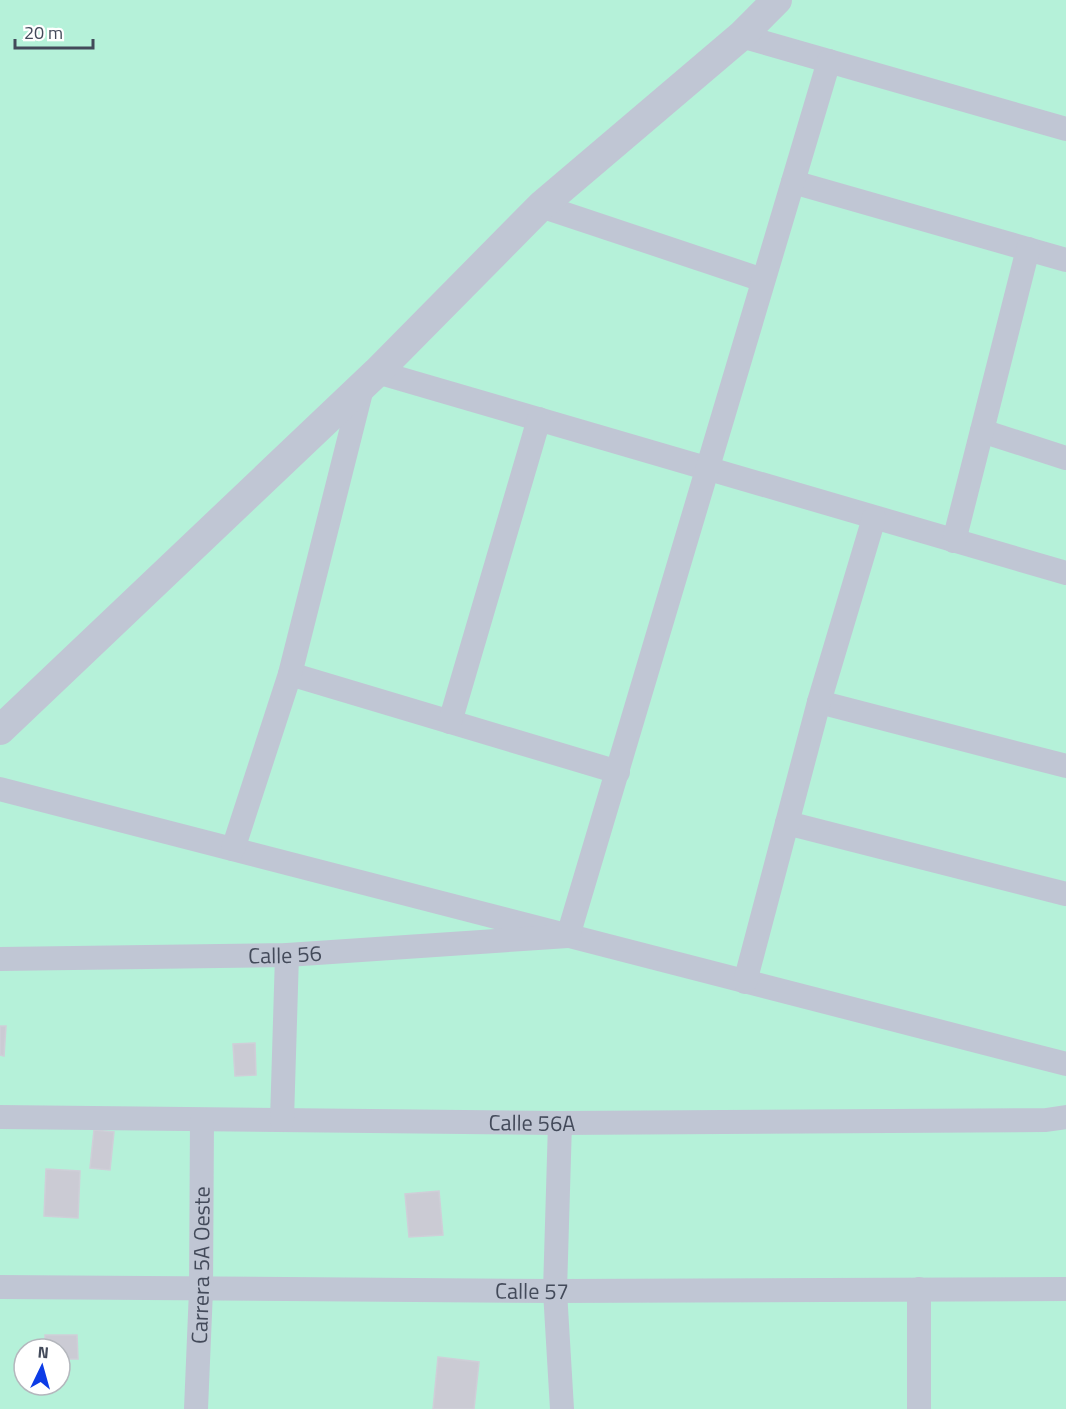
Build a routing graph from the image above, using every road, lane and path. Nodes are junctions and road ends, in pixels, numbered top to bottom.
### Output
1 (777, 0) edge
2 (741, 36) junction
3 (829, 61) junction
4 (1066, 129) edge
5 (793, 182) junction
6 (541, 206) junction
7 (1028, 249) junction
8 (1066, 261) edge
9 (763, 280) junction
10 (370, 378) junction
11 (539, 419) junction
12 (982, 431) junction
13 (1066, 458) edge
14 (708, 469) junction
15 (874, 518) junction
16 (954, 541) junction
17 (1066, 573) edge
18 (290, 674) junction
19 (819, 702) junction
20 (450, 722) junction
21 (0, 730) edge
22 (1066, 766) edge
23 (618, 772) junction
24 (0, 789) edge
25 (787, 823) junction
26 (233, 849) junction
27 (1066, 894) edge
28 (568, 936) junction
29 (287, 956) junction
30 (0, 959) edge
31 (745, 982) junction
32 (1066, 1064) edge
33 (0, 1117) edge
34 (1066, 1117) edge
35 (202, 1120) junction
36 (282, 1120) junction
37 (560, 1123) junction
38 (0, 1287) edge
39 (1066, 1288) edge
40 (919, 1289) junction
41 (201, 1290) junction
42 (555, 1291) junction
43 (196, 1409) edge
44 (562, 1409) edge
45 (919, 1409) edge

1 - 2 street
2 - 3 street
2 - 6 street
3 - 4 street
3 - 5 street
5 - 7 street
5 - 9 street
6 - 9 street
6 - 10 street
7 - 8 street
7 - 12 street
9 - 14 street
10 - 11 street
10 - 18 street
10 - 21 street
11 - 14 street
11 - 20 street
12 - 13 street
12 - 16 street
14 - 15 street
14 - 23 street
15 - 16 street
15 - 19 street
16 - 17 street
18 - 20 street
18 - 26 street
19 - 22 street
19 - 25 street
20 - 23 street
23 - 28 street
24 - 26 street
25 - 27 street
25 - 31 street
26 - 28 street
28 - 29 street, Calle 56
28 - 31 street
29 - 30 street, Calle 56
29 - 36 street
31 - 32 street
33 - 35 street, Calle 56A
34 - 37 street, Calle 56A
35 - 36 street, Calle 56A
35 - 41 street, Carrera 5A Oeste
36 - 37 street, Calle 56A
37 - 42 street
38 - 41 street, Calle 57
39 - 40 street, Calle 57
40 - 42 street, Calle 57
40 - 45 street
41 - 42 street, Calle 57
41 - 43 street, Carrera 5A Oeste
42 - 44 street

